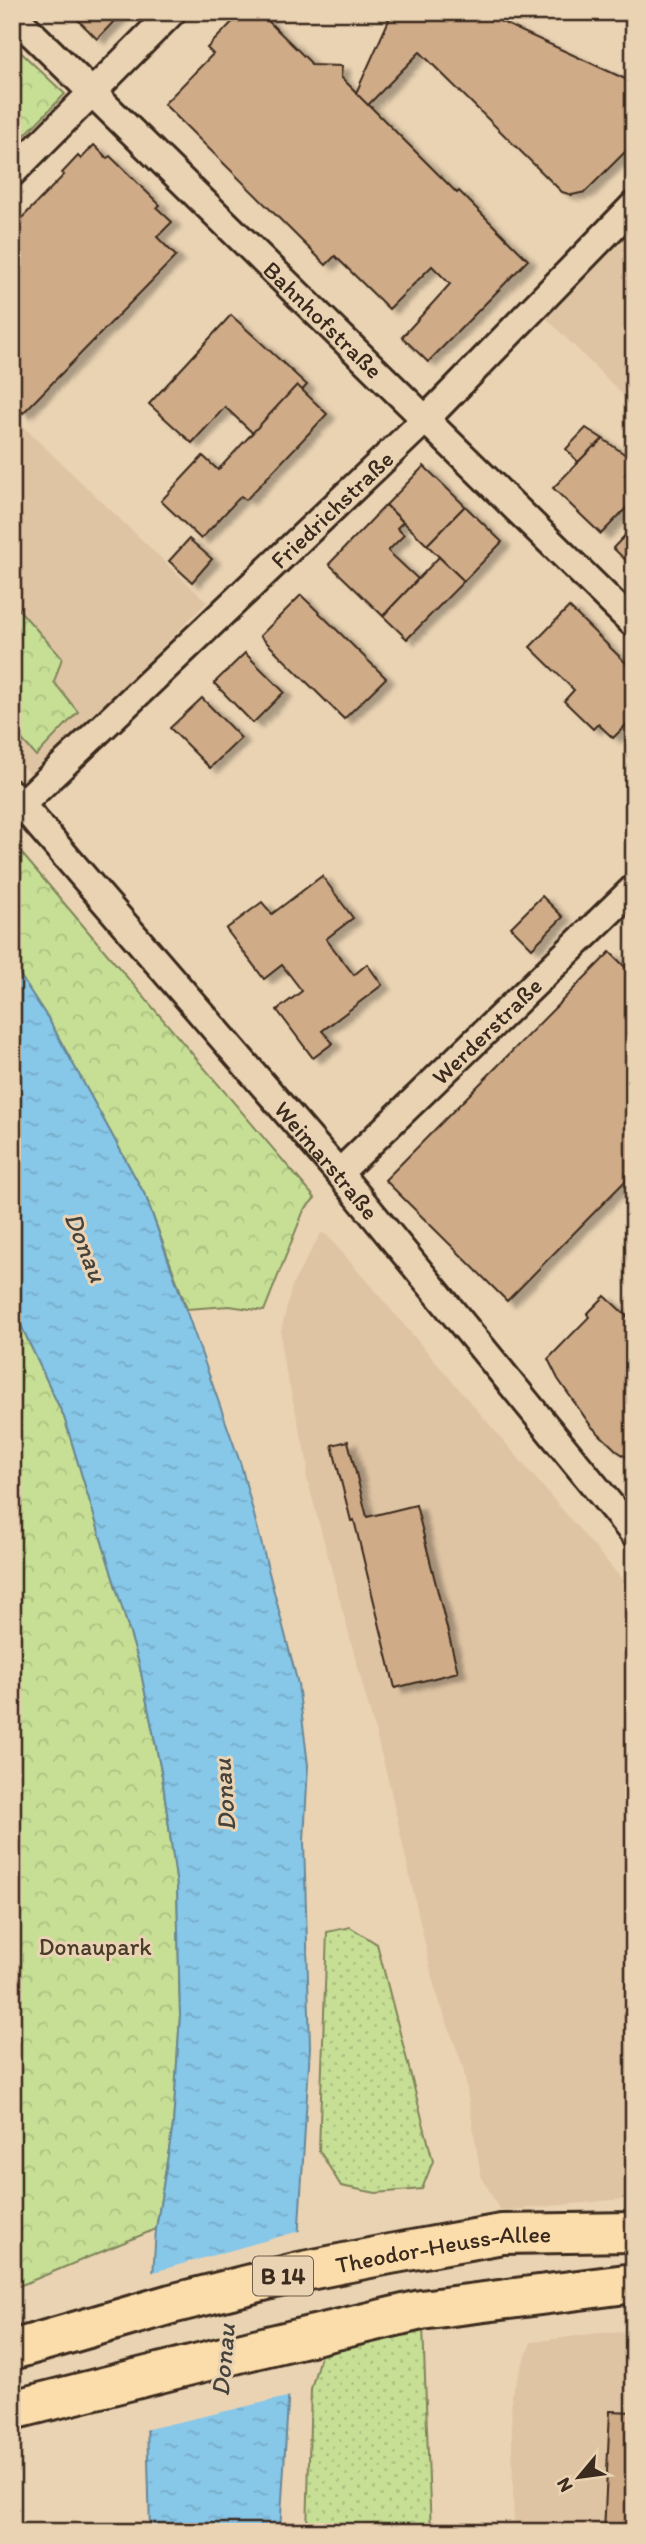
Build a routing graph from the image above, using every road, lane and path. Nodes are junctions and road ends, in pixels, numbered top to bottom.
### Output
1 (172, 12) edge
2 (12, 14) edge
3 (92, 93) junction
4 (12, 173) edge
5 (634, 205) edge
6 (426, 419) junction
7 (634, 624) edge
8 (17, 800) edge
9 (634, 888) edge
10 (339, 1173) junction
11 (634, 1534) edge
12 (634, 2232) edge
13 (634, 2283) edge
14 (12, 2350) edge
15 (12, 2410) edge

1 - 3 street
2 - 3 street, Bahnhofstraße
3 - 4 street
3 - 6 street, Bahnhofstraße
5 - 6 street, Friedrichstraße
6 - 7 street, Bahnhofstraße
6 - 8 street, Friedrichstraße
8 - 10 street, Weimarstraße
9 - 10 street, Werderstraße
10 - 11 street, Weimarstraße
12 - 14 main road, Theodor-Heuss-Allee / B 14
13 - 15 main road

